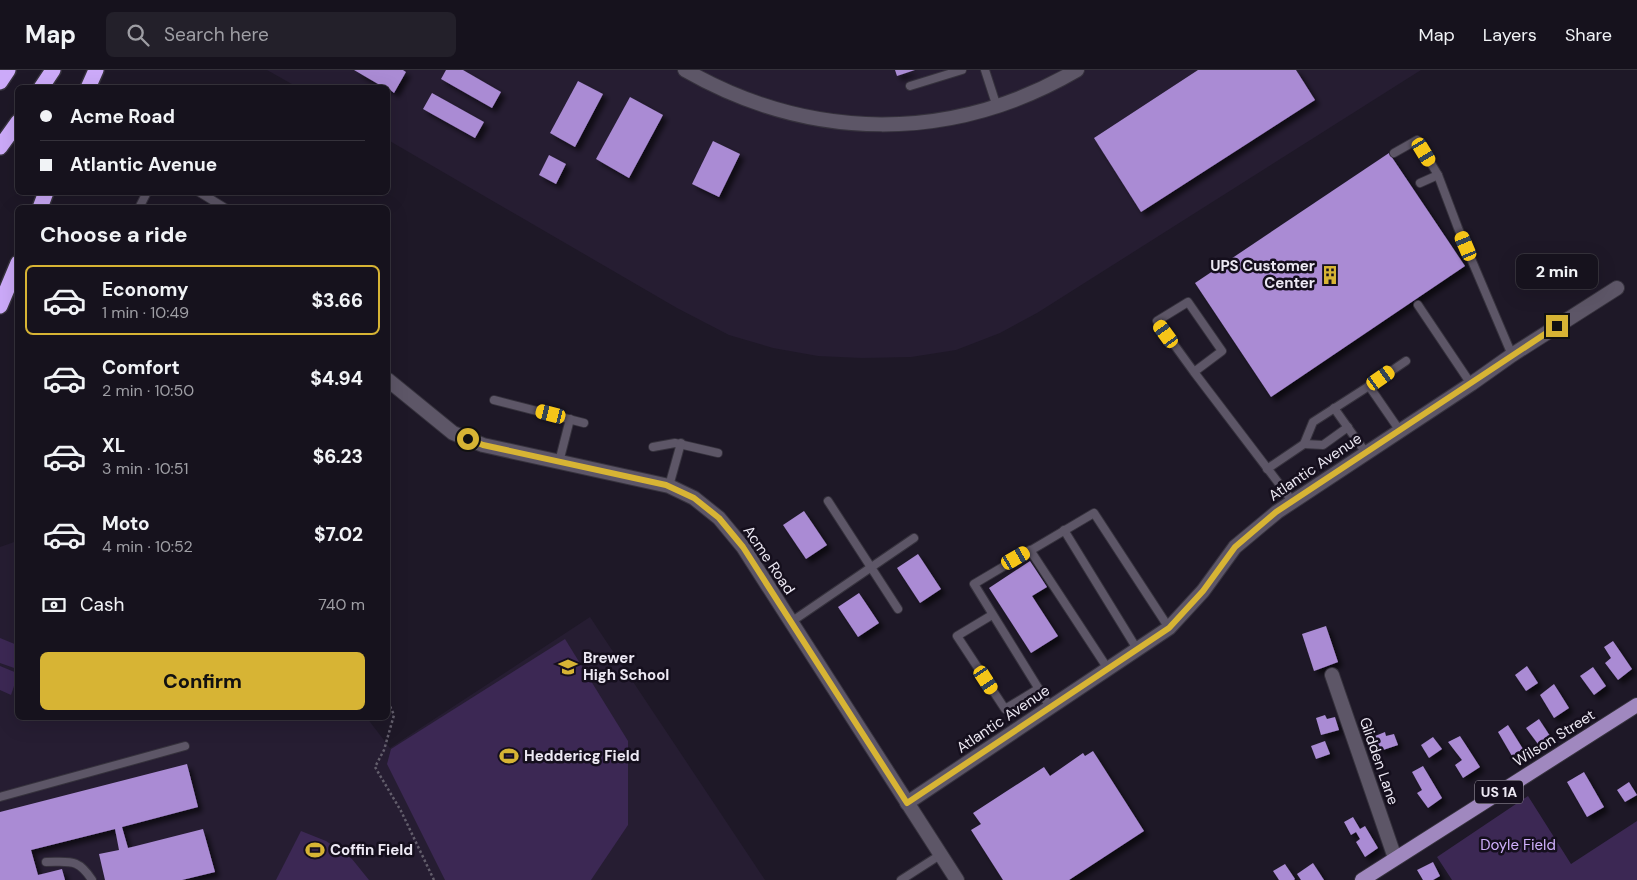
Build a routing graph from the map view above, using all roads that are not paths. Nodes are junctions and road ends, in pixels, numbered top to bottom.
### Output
1 (8, 70) edge
2 (53, 70) edge
3 (96, 70) edge
4 (685, 70) edge
5 (962, 70) edge
6 (985, 70) edge
7 (1077, 70) edge
8 (0, 82) edge
9 (43, 85) edge
10 (89, 85) edge
11 (910, 86) dead end
12 (997, 107) junction
13 (15, 126) edge
14 (0, 147) edge
15 (1394, 153) dead end
16 (1438, 175) junction
17 (1420, 183) dead end
18 (204, 195) edge
19 (220, 205) edge
20 (15, 270) edge
21 (1617, 288) dead end
22 (1418, 305) dead end
23 (0, 306) edge
24 (1512, 355) junction
25 (1406, 360) dead end
26 (1194, 372) junction
27 (390, 382) edge
28 (1471, 384) junction
29 (1369, 386) junction
30 (494, 400) dead end
31 (1334, 408) junction
32 (570, 419) junction
33 (584, 423) dead end
34 (1348, 427) junction
35 (1400, 431) junction
36 (681, 443) junction
37 (1304, 444) junction
38 (653, 448) dead end
39 (718, 453) dead end
40 (1366, 453) junction
41 (560, 462) junction
42 (1267, 469) junction
43 (669, 486) junction
44 (828, 501) dead end
45 (1293, 502) junction
46 (1064, 530) junction
47 (914, 538) dead end
48 (1030, 550) junction
49 (870, 567) junction
50 (898, 609) dead end
51 (992, 615) junction
52 (791, 622) junction
53 (1169, 628) junction
54 (1137, 649) junction
55 (1108, 669) junction
56 (1332, 675) dead end
57 (1038, 688) junction
58 (1637, 705) edge
59 (1050, 707) junction
60 (185, 746) dead end
61 (0, 796) edge
62 (907, 803) junction
63 (940, 855) junction
64 (1395, 858) junction
65 (46, 862) dead end
66 (92, 880) edge
67 (901, 880) edge
68 (957, 880) edge
69 (1362, 880) edge

1 - 8 highway
2 - 9 highway
3 - 10 highway
4 - 12 street
5 - 11 lane
6 - 12 lane
7 - 12 street
13 - 14 highway
15 - 16 lane
16 - 17 lane
16 - 24 lane
18 - 19 lane
20 - 23 highway
21 - 24 street, Atlantic Avenue
22 - 28 lane
24 - 28 street, Atlantic Avenue
25 - 29 lane
26 - 26 lane
26 - 42 lane
27 - 41 street, Acme Road
28 - 35 street, Atlantic Avenue
29 - 31 lane
29 - 35 lane
30 - 32 lane
31 - 34 lane
31 - 37 lane
32 - 33 lane
32 - 41 lane
34 - 37 lane
34 - 40 lane
35 - 40 street, Atlantic Avenue
36 - 38 lane
36 - 39 lane
36 - 43 lane
37 - 42 lane
40 - 45 street, Atlantic Avenue
41 - 43 street, Acme Road
42 - 45 lane
43 - 52 street, Acme Road
44 - 49 lane
45 - 53 street, Atlantic Avenue
46 - 48 lane
46 - 53 lane
46 - 54 lane
47 - 49 lane
48 - 51 lane
48 - 55 lane
49 - 50 lane
49 - 52 lane
51 - 57 lane
51 - 57 lane
52 - 62 street, Acme Road
53 - 54 street, Atlantic Avenue
54 - 55 street, Atlantic Avenue
55 - 59 street, Atlantic Avenue
56 - 64 street, Glidden Lane
57 - 59 lane
58 - 64 main road, Wilson Street / US 1A
59 - 62 street, Atlantic Avenue
60 - 61 lane
62 - 63 street, Acme Road
63 - 67 lane
63 - 68 street, Acme Road
64 - 69 main road, Wilson Street / US 1A
65 - 66 lane

